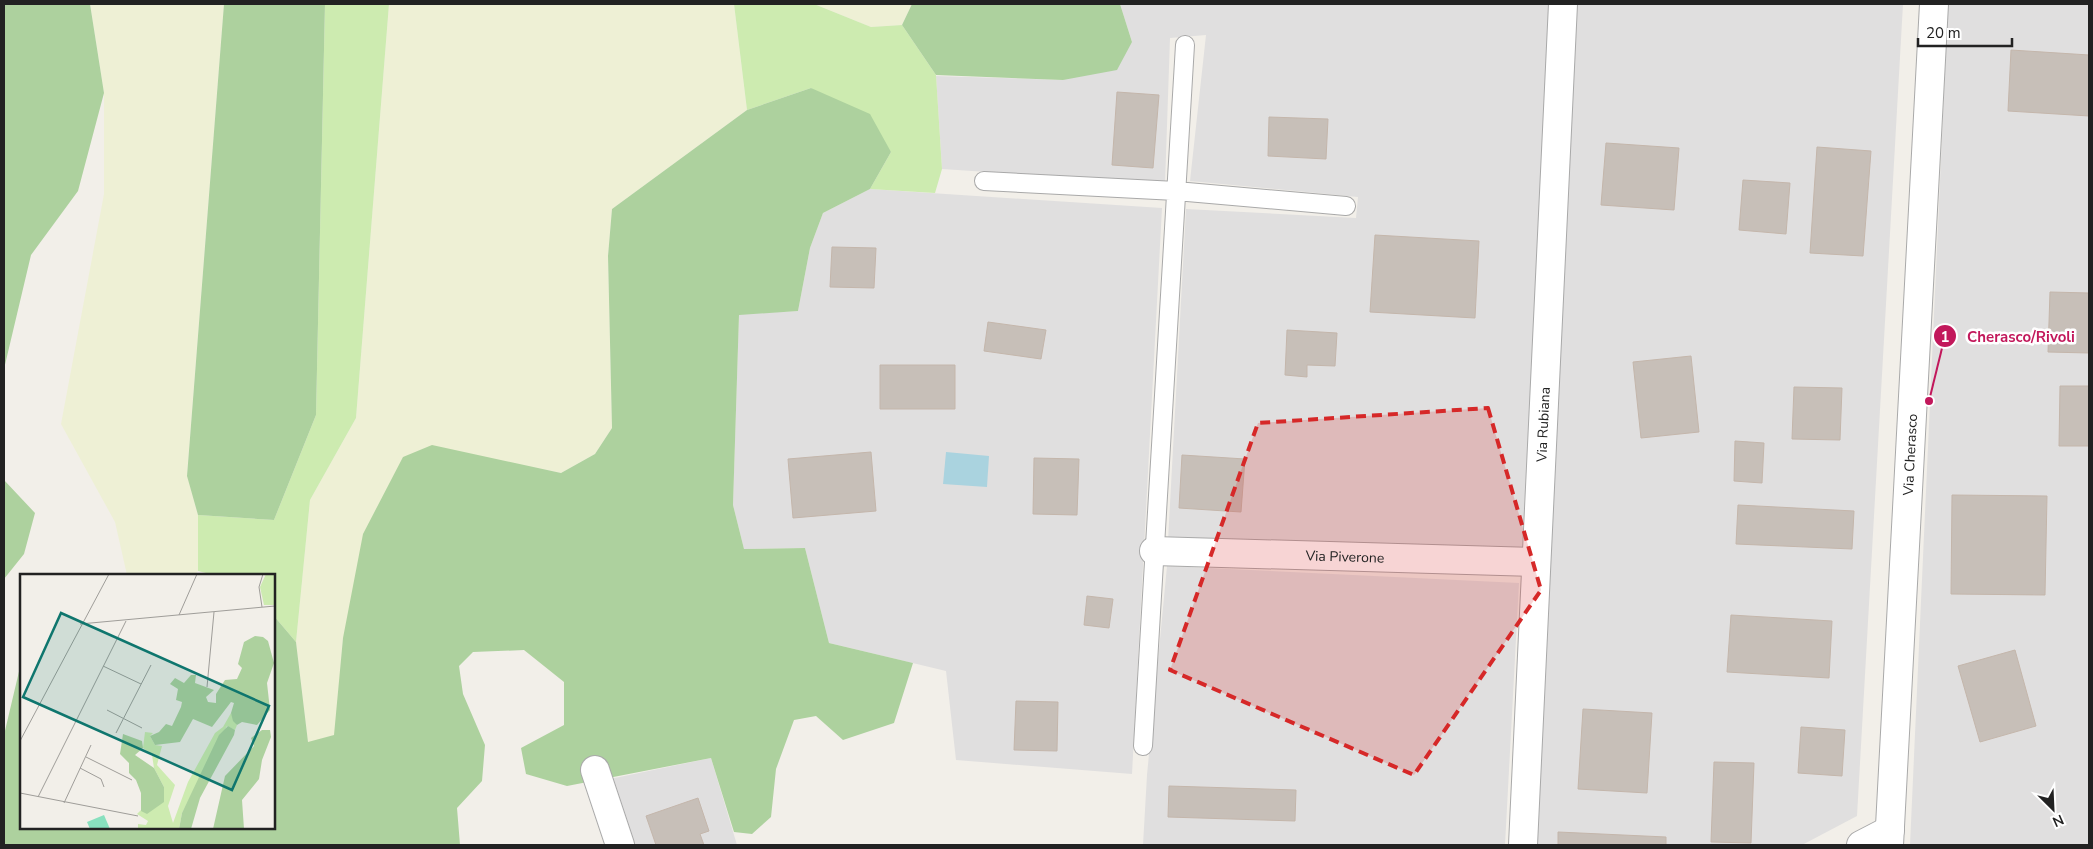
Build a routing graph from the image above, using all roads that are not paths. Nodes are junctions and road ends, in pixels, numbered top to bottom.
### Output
1 (1562, 4) edge
2 (1934, 4) edge
3 (1185, 44) dead end
4 (984, 182) dead end
5 (1176, 192) junction
6 (1346, 206) dead end
7 (1154, 552) junction
8 (1536, 562) junction
9 (1143, 746) dead end
10 (595, 770) dead end
11 (1889, 838) edge
12 (620, 845) edge
13 (1523, 845) edge
14 (1861, 845) edge

1 - 8 street, Via Rubiana
2 - 11 street, Via Cherasco
3 - 5 lane
4 - 5 lane
5 - 6 lane
5 - 7 lane
7 - 8 street, Via Piverone
7 - 9 lane
8 - 13 street, Via Rubiana
10 - 12 street
11 - 14 street

